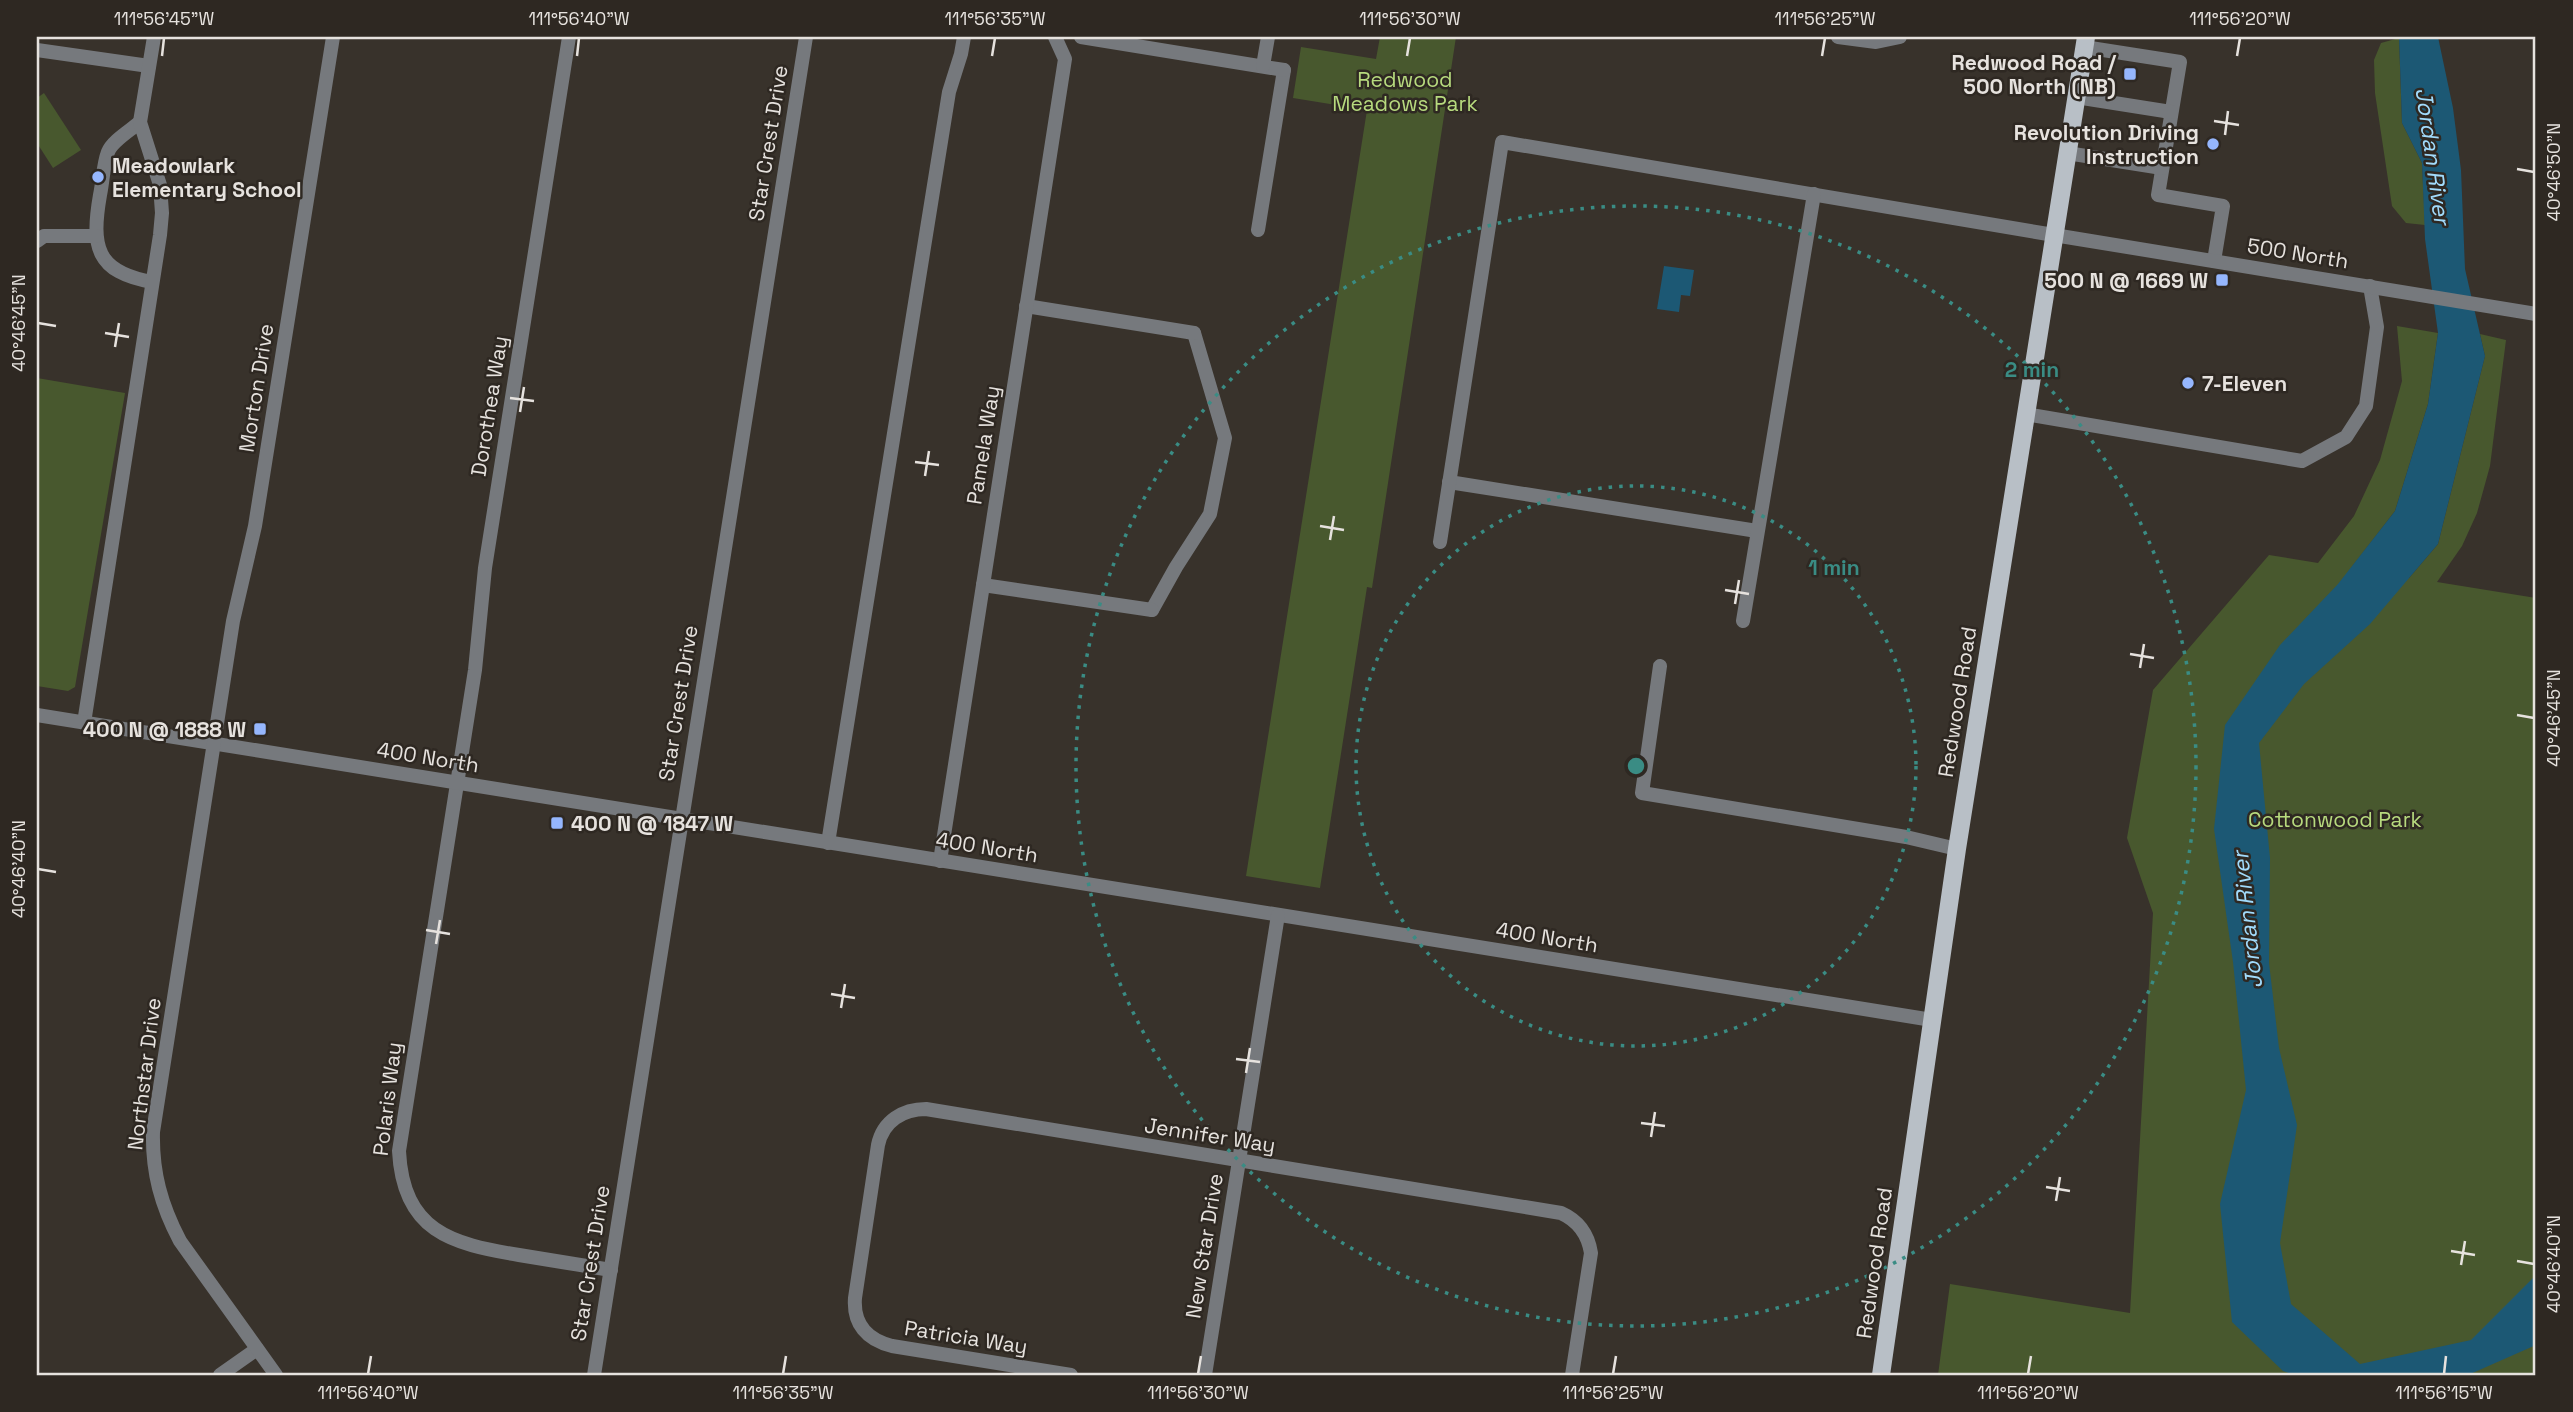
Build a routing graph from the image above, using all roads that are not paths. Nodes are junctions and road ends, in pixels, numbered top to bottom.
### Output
1 (154, 37) edge
2 (332, 37) edge
3 (569, 37) edge
4 (806, 37) edge
5 (964, 37) edge
6 (1055, 37) edge
7 (1081, 37) edge
8 (1268, 37) edge
9 (1838, 37) edge
10 (1900, 37) edge
11 (2085, 42) edge
12 (37, 50) edge
13 (149, 66) junction
14 (1264, 66) junction
15 (2076, 97) junction
16 (2171, 112) junction
17 (139, 122) junction
18 (2067, 153) junction
19 (2162, 168) junction
20 (1814, 194) junction
21 (1258, 230) dead end
22 (2054, 234) junction
23 (96, 236) junction
24 (37, 241) edge
25 (2214, 261) junction
26 (152, 282) junction
27 (2370, 286) junction
28 (1026, 306) junction
29 (2532, 313) edge
30 (2025, 414) junction
31 (1449, 482) junction
32 (1758, 531) junction
33 (1440, 542) dead end
34 (983, 585) junction
35 (1743, 621) dead end
36 (1660, 666) dead end
37 (37, 715) edge
38 (84, 723) junction
39 (215, 744) junction
40 (457, 783) junction
41 (681, 819) junction
42 (828, 843) junction
43 (1957, 849) junction
44 (940, 861) junction
45 (1278, 915) junction
46 (1932, 1020) junction
47 (1239, 1160) junction
48 (611, 1270) junction
49 (860, 1327) joint
50 (257, 1349) junction
51 (220, 1375) edge
52 (276, 1375) edge
53 (594, 1375) edge
54 (1071, 1375) edge
55 (1205, 1375) edge
56 (1573, 1375) edge
57 (1881, 1375) edge

1 - 13 street
2 - 39 street, Morton Drive
3 - 40 street, Dorothea Way
4 - 41 street, Star Crest Drive
5 - 42 street
6 - 28 street, Pamela Way
7 - 14 street
8 - 14 street
9 - 10 street
11 - 15 main road, Redwood Road
11 - 16 street
12 - 13 street
13 - 17 street
14 - 21 street
15 - 16 street
15 - 18 main road, Redwood Road
16 - 19 street
17 - 23 street
17 - 26 street
18 - 19 street
18 - 22 main road, Redwood Road
19 - 25 street
20 - 22 street, 500 North
20 - 31 street, 500 North
20 - 32 street
22 - 25 street, 500 North
22 - 30 main road, Redwood Road
23 - 24 street
23 - 26 street
25 - 27 street, 500 North
26 - 38 street
27 - 29 street, 500 North
27 - 30 street
28 - 34 street, Pamela Way
28 - 34 street
30 - 43 main road, Redwood Road
31 - 32 street
31 - 33 street
32 - 35 street
34 - 44 street, Pamela Way
36 - 43 street
37 - 38 street, 400 North
38 - 39 street, 400 North
39 - 40 street, 400 North
39 - 50 street, Northstar Drive
40 - 41 street, 400 North
40 - 48 street, Polaris Way
41 - 42 street, 400 North
41 - 48 street, Star Crest Drive
42 - 44 street, 400 North
43 - 46 main road, Redwood Road
44 - 45 street, 400 North
45 - 46 street, 400 North
45 - 47 street, New Star Drive
46 - 57 main road, Redwood Road
47 - 49 street, Jennifer Way
47 - 55 street, New Star Drive
47 - 56 street, Jennifer Way
48 - 53 street, Star Crest Drive
49 - 54 street, Patricia Way
50 - 51 street
50 - 52 street, Northstar Drive

